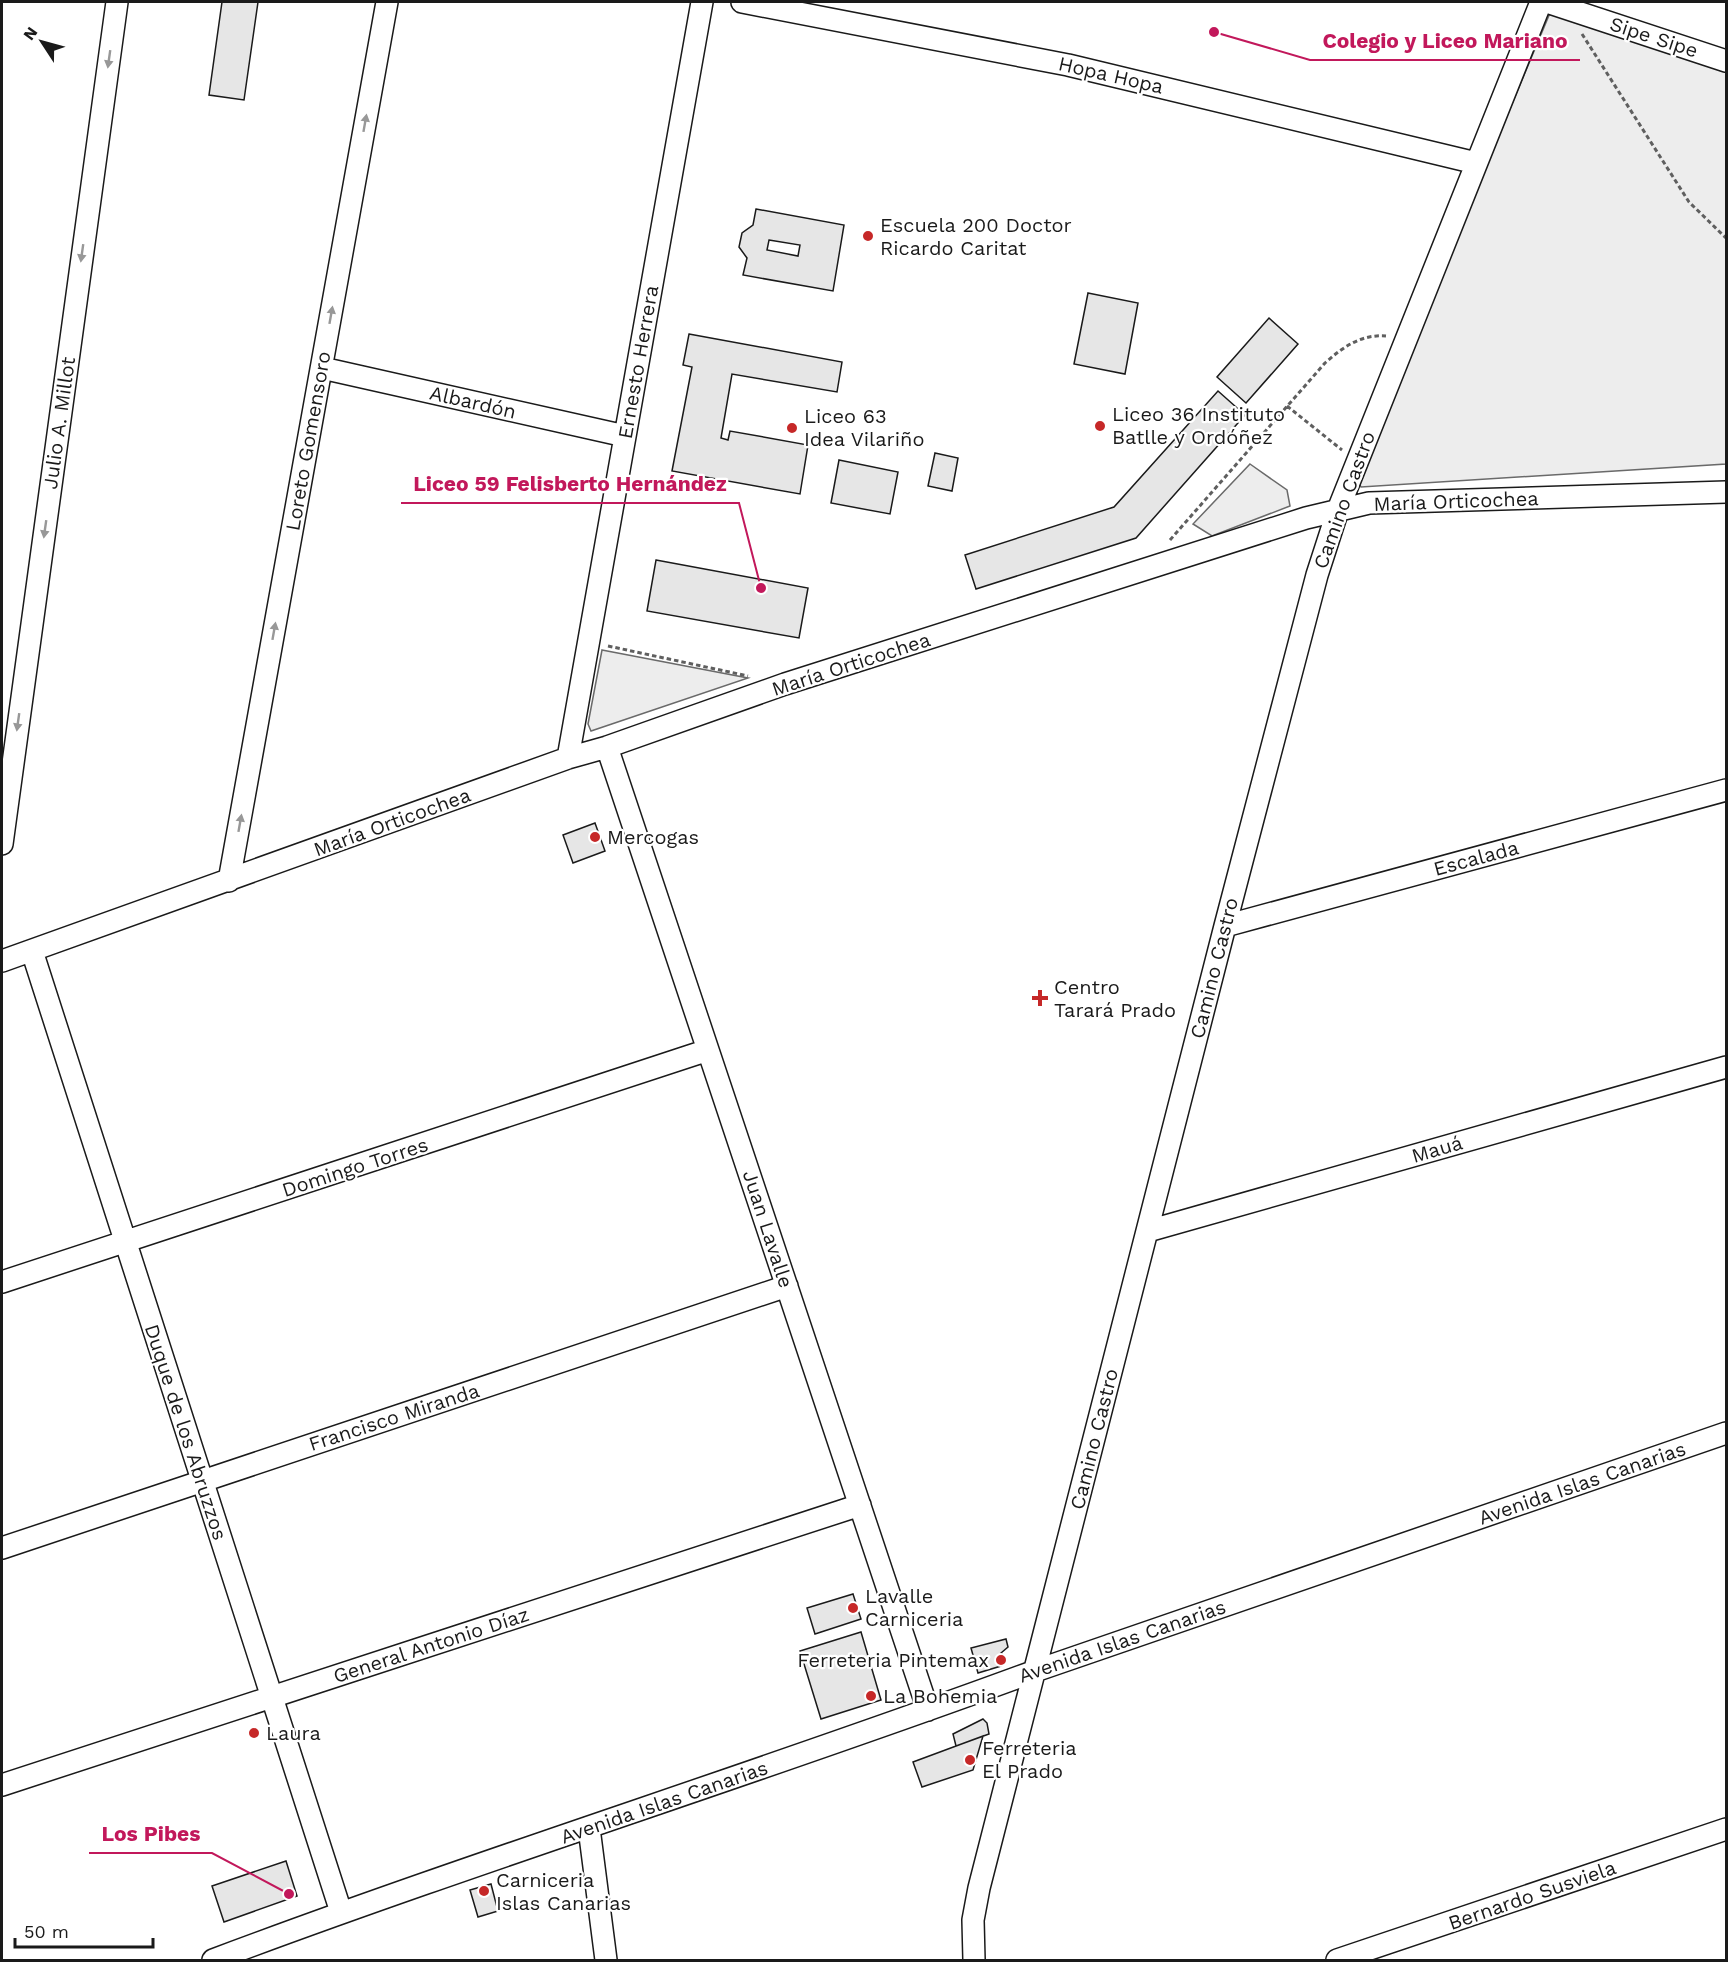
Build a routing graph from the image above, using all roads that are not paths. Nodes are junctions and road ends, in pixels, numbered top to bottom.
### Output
1 (117, 2) edge
2 (387, 2) edge
3 (702, 2) edge
4 (742, 2) edge
5 (1541, 2) edge
6 (1556, 4) edge
7 (1726, 61) edge
8 (1476, 163) junction
9 (322, 368) junction
10 (625, 436) junction
11 (1726, 492) edge
12 (1338, 510) junction
13 (607, 747) junction
14 (568, 758) junction
15 (1726, 790) edge
16 (2, 844) edge
17 (229, 881) junction
18 (1225, 926) junction
19 (32, 951) junction
20 (2, 962) edge
21 (708, 1050) junction
22 (1726, 1067) edge
23 (1148, 1231) junction
24 (126, 1243) junction
25 (2, 1282) edge
26 (787, 1286) junction
27 (1726, 1433) edge
28 (202, 1481) junction
29 (860, 1505) junction
30 (2, 1548) edge
31 (1035, 1671) junction
32 (272, 1697) junction
33 (928, 1710) junction
34 (2, 1785) edge
35 (589, 1828) junction
36 (1726, 1829) edge
37 (341, 1912) junction
38 (213, 1960) edge
39 (606, 1960) edge
40 (974, 1960) edge
41 (1337, 1960) edge

1 -> 16 street, Julio A. Millot
9 -> 2 street, Loreto Gomensoro
3 - 10 street, Ernesto Herrera
4 - 8 street, Hopa Hopa
5 - 8 street, Camino Castro
6 - 7 street, Sipe Sipe
8 - 12 street, Camino Castro
9 - 10 street, Albardón
17 -> 9 street, Loreto Gomensoro
10 - 14 street, Ernesto Herrera
11 - 12 street, María Orticochea
12 - 13 street, María Orticochea
12 - 18 street, Camino Castro
13 - 14 street, María Orticochea
13 - 21 street, Juan Lavalle
14 - 17 street, María Orticochea
15 - 18 street, Escalada
17 - 19 street, María Orticochea
18 - 23 street, Camino Castro
19 - 20 street, María Orticochea
19 - 24 street, Duque de los Abruzzos
21 - 24 street, Domingo Torres
21 - 26 street, Juan Lavalle
22 - 23 street, Mauá
23 - 31 street, Camino Castro
24 - 25 street, Domingo Torres
24 - 28 street, Duque de los Abruzzos
26 - 28 street, Francisco Miranda
26 - 29 street, Juan Lavalle
27 - 31 street, Avenida Islas Canarias
28 - 30 street, Francisco Miranda
28 - 32 street, Duque de los Abruzzos
29 - 32 street, General Antonio Díaz
29 - 33 street, Juan Lavalle
31 - 33 street, Avenida Islas Canarias
31 - 40 street, Camino Castro
32 - 34 street, General Antonio Díaz
32 - 37 street, Duque de los Abruzzos
33 - 35 street, Avenida Islas Canarias
35 - 37 street, Avenida Islas Canarias
35 - 39 street
36 - 41 street, Bernardo Susviela
37 - 38 street, Avenida Islas Canarias

